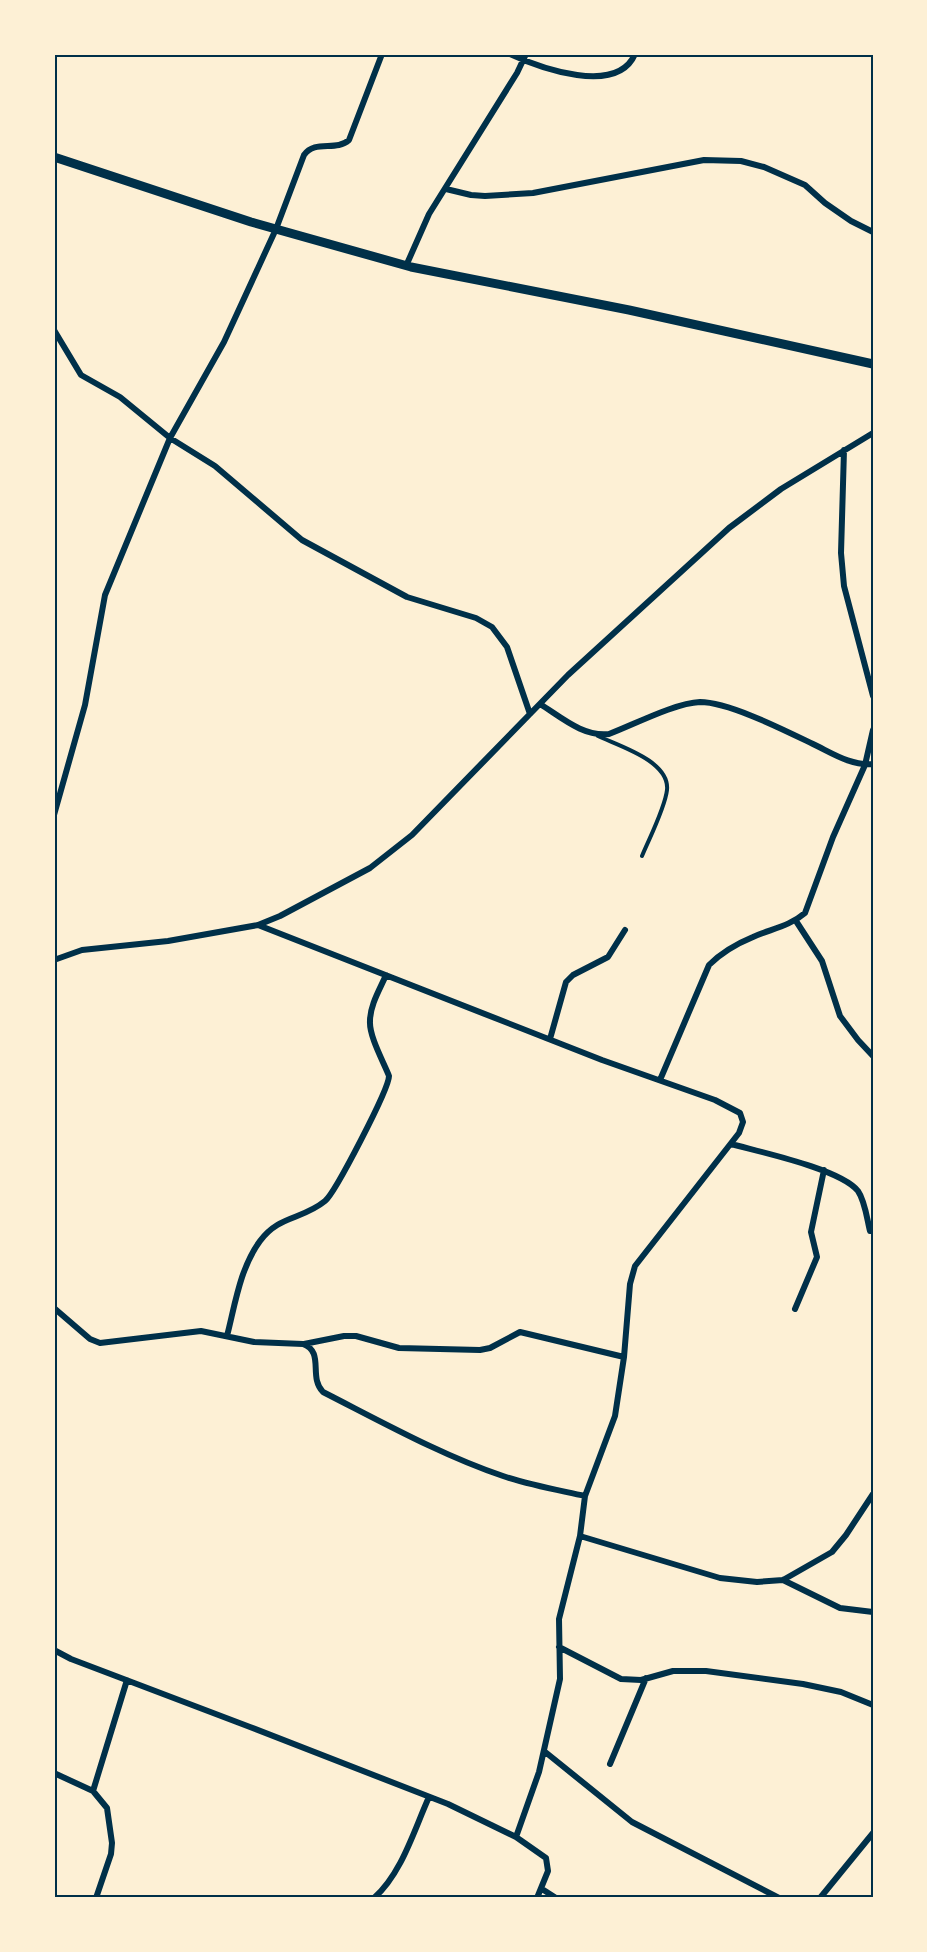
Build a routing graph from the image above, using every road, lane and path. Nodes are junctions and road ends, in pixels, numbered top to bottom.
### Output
1 (382, 54) edge
2 (510, 54) edge
3 (635, 54) edge
4 (525, 57) edge
5 (54, 157) edge
6 (446, 189) junction
7 (276, 229) junction
8 (873, 232) edge
9 (406, 266) junction
10 (54, 330) edge
11 (873, 364) edge
12 (873, 433) edge
13 (170, 438) junction
14 (844, 450) junction
15 (873, 696) edge
16 (540, 704) junction
17 (530, 714) junction
18 (873, 730) edge
19 (597, 735) junction
20 (865, 765) junction
21 (873, 765) edge
22 (54, 815) edge
23 (642, 856) dead end
24 (796, 921) junction
25 (258, 925) junction
26 (625, 930) dead end
27 (54, 960) edge
28 (386, 975) junction
29 (549, 1039) junction
30 (873, 1056) edge
31 (660, 1080) junction
32 (731, 1144) junction
33 (824, 1170) junction
34 (870, 1231) dead end
35 (54, 1308) edge
36 (795, 1310) dead end
37 (227, 1336) junction
38 (303, 1344) junction
39 (624, 1357) junction
40 (873, 1494) edge
41 (585, 1496) junction
42 (580, 1536) junction
43 (783, 1580) junction
44 (873, 1612) edge
45 (559, 1647) junction
46 (54, 1650) edge
47 (646, 1678) junction
48 (127, 1680) junction
49 (873, 1705) edge
50 (544, 1751) junction
51 (610, 1764) dead end
52 (54, 1773) edge
53 (93, 1791) junction
54 (429, 1797) junction
55 (873, 1833) edge
56 (516, 1837) junction
57 (542, 1889) junction
58 (96, 1898) edge
59 (374, 1898) edge
60 (537, 1898) edge
61 (556, 1898) edge
62 (779, 1898) edge
63 (820, 1898) edge

1 - 7 street
2 - 4 street
3 - 4 street
4 - 6 street
5 - 7 street
6 - 8 street
6 - 9 street
7 - 9 street
7 - 13 street
9 - 11 street
10 - 13 street
12 - 14 street
13 - 17 street
13 - 22 street
14 - 15 street
14 - 16 street
16 - 17 street
16 - 19 street
17 - 25 street
18 - 20 street
19 - 20 street
19 - 23 lane
20 - 21 street
20 - 24 street
24 - 30 street
24 - 31 street
25 - 27 street
25 - 28 street
26 - 29 street
28 - 29 street
28 - 37 street
29 - 31 street
31 - 32 street
32 - 33 street
32 - 39 street
33 - 34 street
33 - 36 street
35 - 37 street
37 - 38 street
38 - 39 street
38 - 41 street
39 - 41 street
40 - 43 street
41 - 42 street
42 - 43 street
42 - 45 street
43 - 44 street
45 - 47 street
45 - 50 street
46 - 48 street
47 - 49 street
47 - 51 street
48 - 53 street
48 - 54 street
50 - 56 street
50 - 62 street
52 - 53 street
53 - 58 street
54 - 56 street
54 - 59 street
55 - 63 street
56 - 57 street
57 - 60 street
57 - 61 street

